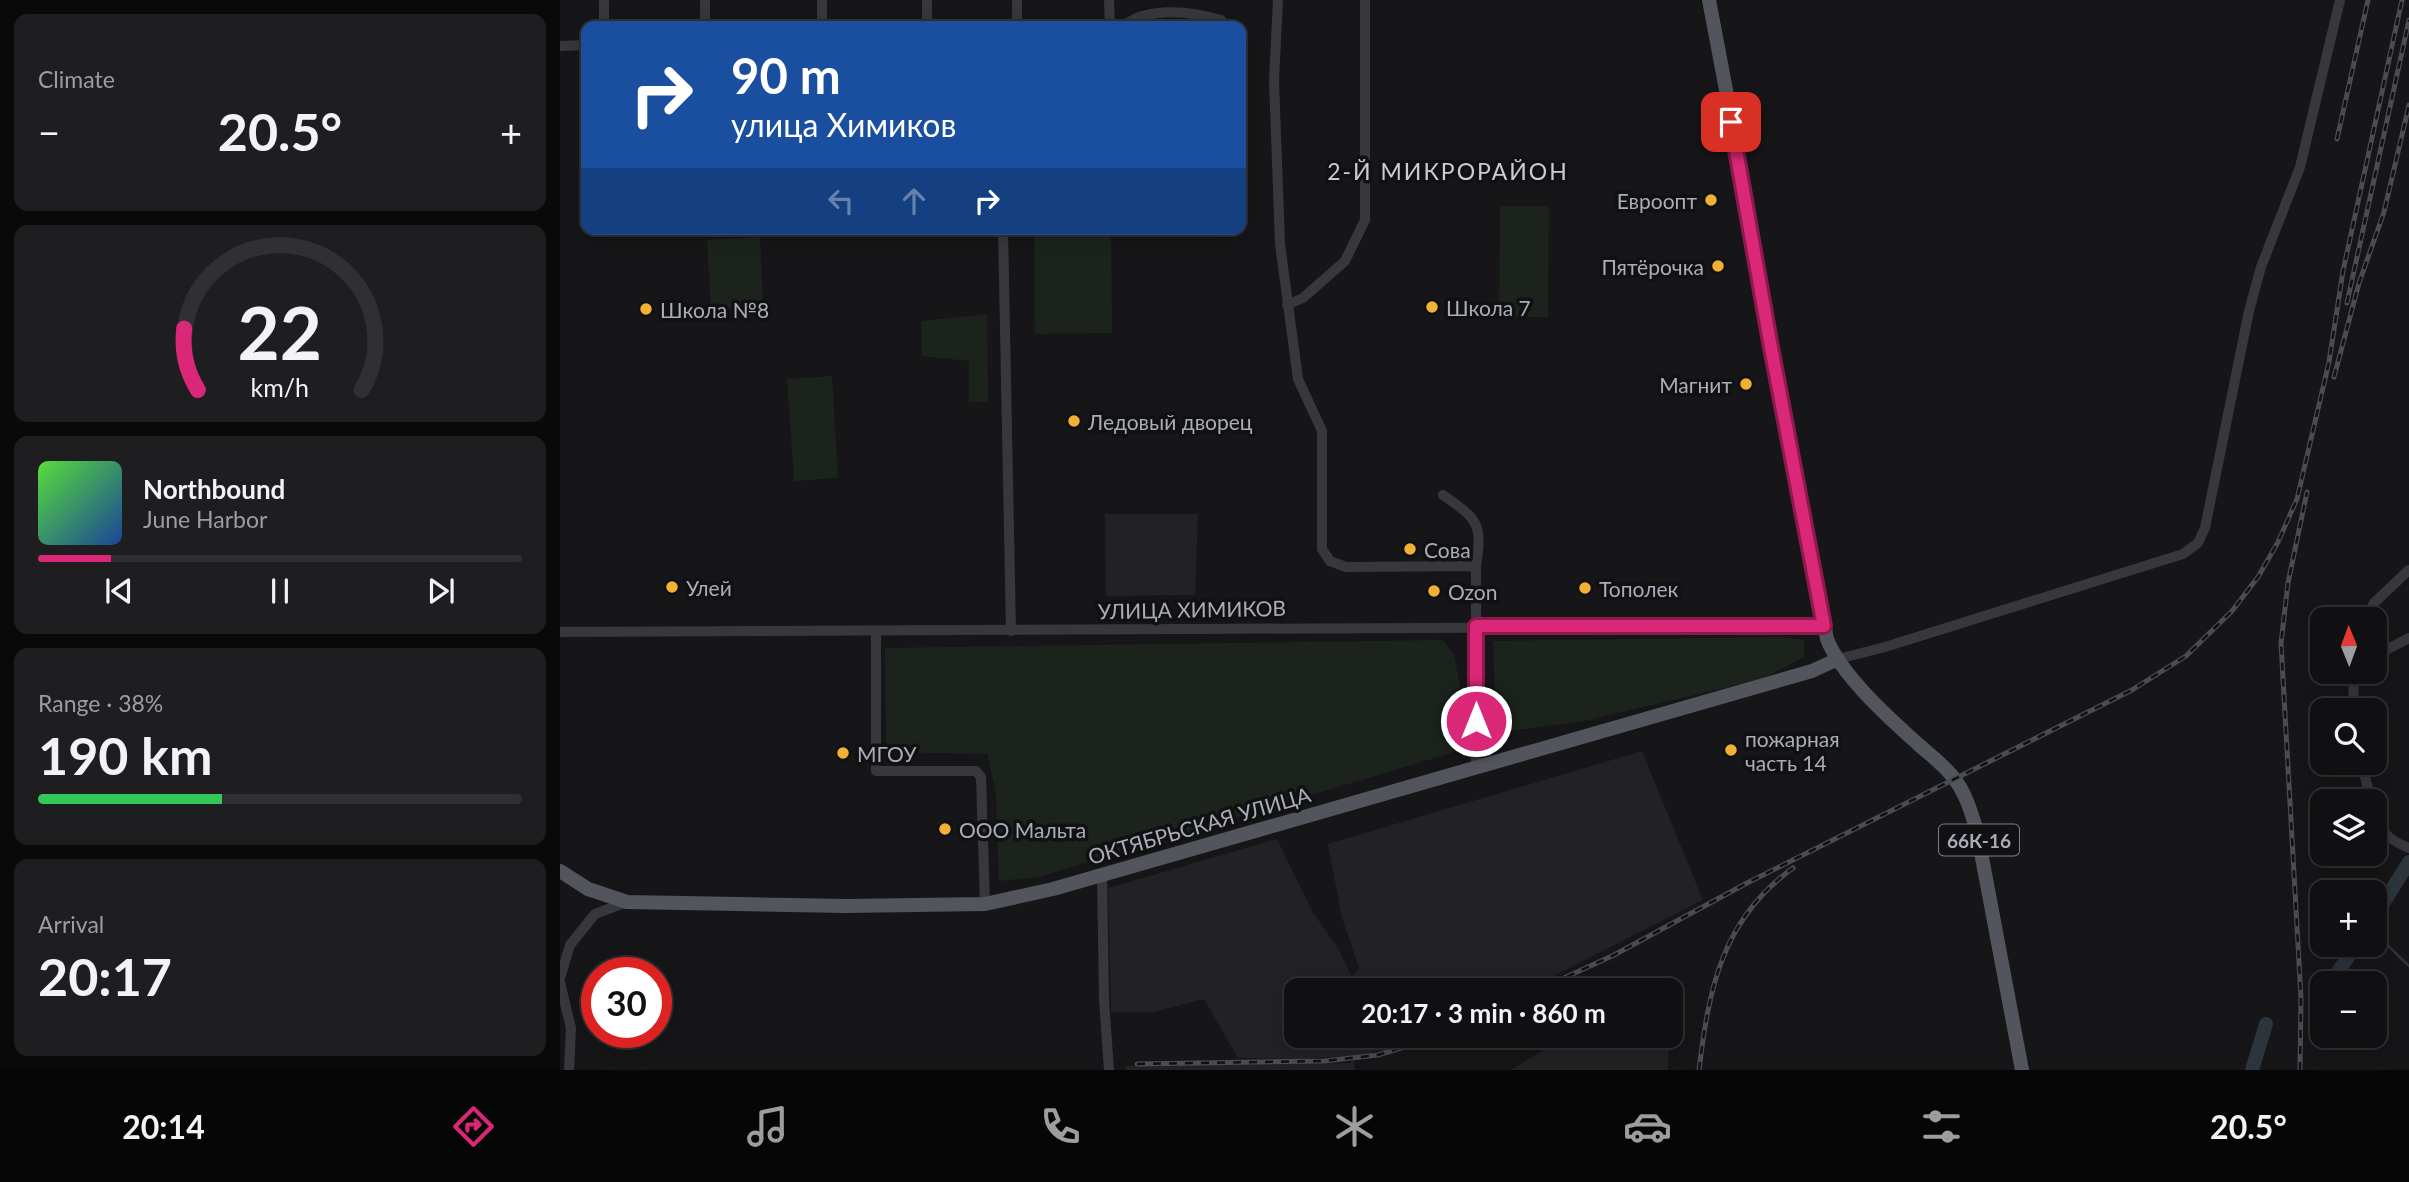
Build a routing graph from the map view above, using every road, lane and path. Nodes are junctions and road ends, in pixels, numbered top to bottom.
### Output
1 (604, 0) edge
2 (705, 0) edge
3 (822, 0) edge
4 (927, 0) edge
5 (1017, 0) edge
6 (1109, 0) edge
7 (1278, 0) edge
8 (1365, 0) edge
9 (1709, 0) edge
10 (2340, 0) edge
11 (1221, 20) dead end
12 (604, 21) edge
13 (705, 21) edge
14 (822, 21) edge
15 (927, 21) edge
16 (1017, 21) edge
17 (1110, 21) edge
18 (1132, 21) edge
19 (581, 45) edge
20 (560, 46) edge
21 (1003, 235) edge
22 (1287, 305) junction
23 (1443, 495) dead end
24 (1476, 566) junction
25 (2409, 570) edge
26 (2372, 607) edge
27 (1476, 626) junction
28 (1824, 626) junction
29 (1011, 631) junction
30 (560, 632) edge
31 (876, 632) junction
32 (2409, 638) edge
33 (2387, 649) edge
34 (1838, 659) junction
35 (1476, 769) junction
36 (2387, 835) edge
37 (2409, 848) edge
38 (560, 871) edge
39 (1102, 874) junction
40 (627, 902) junction
41 (985, 904) junction
42 (560, 980) edge
43 (569, 1070) edge
44 (1109, 1070) edge
45 (2022, 1070) edge

1 - 12 street
2 - 13 street
3 - 14 street
4 - 15 street
5 - 16 street
6 - 17 street
7 - 22 street
8 - 22 street
9 - 28 main road, 66К-16
10 - 34 street
11 - 18 street
19 - 20 street
21 - 29 street
22 - 24 street
23 - 24 street
24 - 27 street
25 - 26 street
27 - 28 street, УЛИЦА ХИМИКОВ
27 - 29 street, УЛИЦА ХИМИКОВ
27 - 35 street
28 - 34 main road, 66К-16
29 - 31 street, УЛИЦА ХИМИКОВ
30 - 31 street, УЛИЦА ХИМИКОВ
31 - 41 street
32 - 33 street
34 - 35 main road, ОКТЯБРЬСКАЯ УЛИЦА
34 - 45 main road, 66К-16
35 - 39 main road, ОКТЯБРЬСКАЯ УЛИЦА
36 - 37 street
38 - 40 main road, ОКТЯБРЬСКАЯ УЛИЦА
39 - 41 main road, ОКТЯБРЬСКАЯ УЛИЦА
39 - 44 street
40 - 41 main road, ОКТЯБРЬСКАЯ УЛИЦА
40 - 42 street
42 - 43 street

